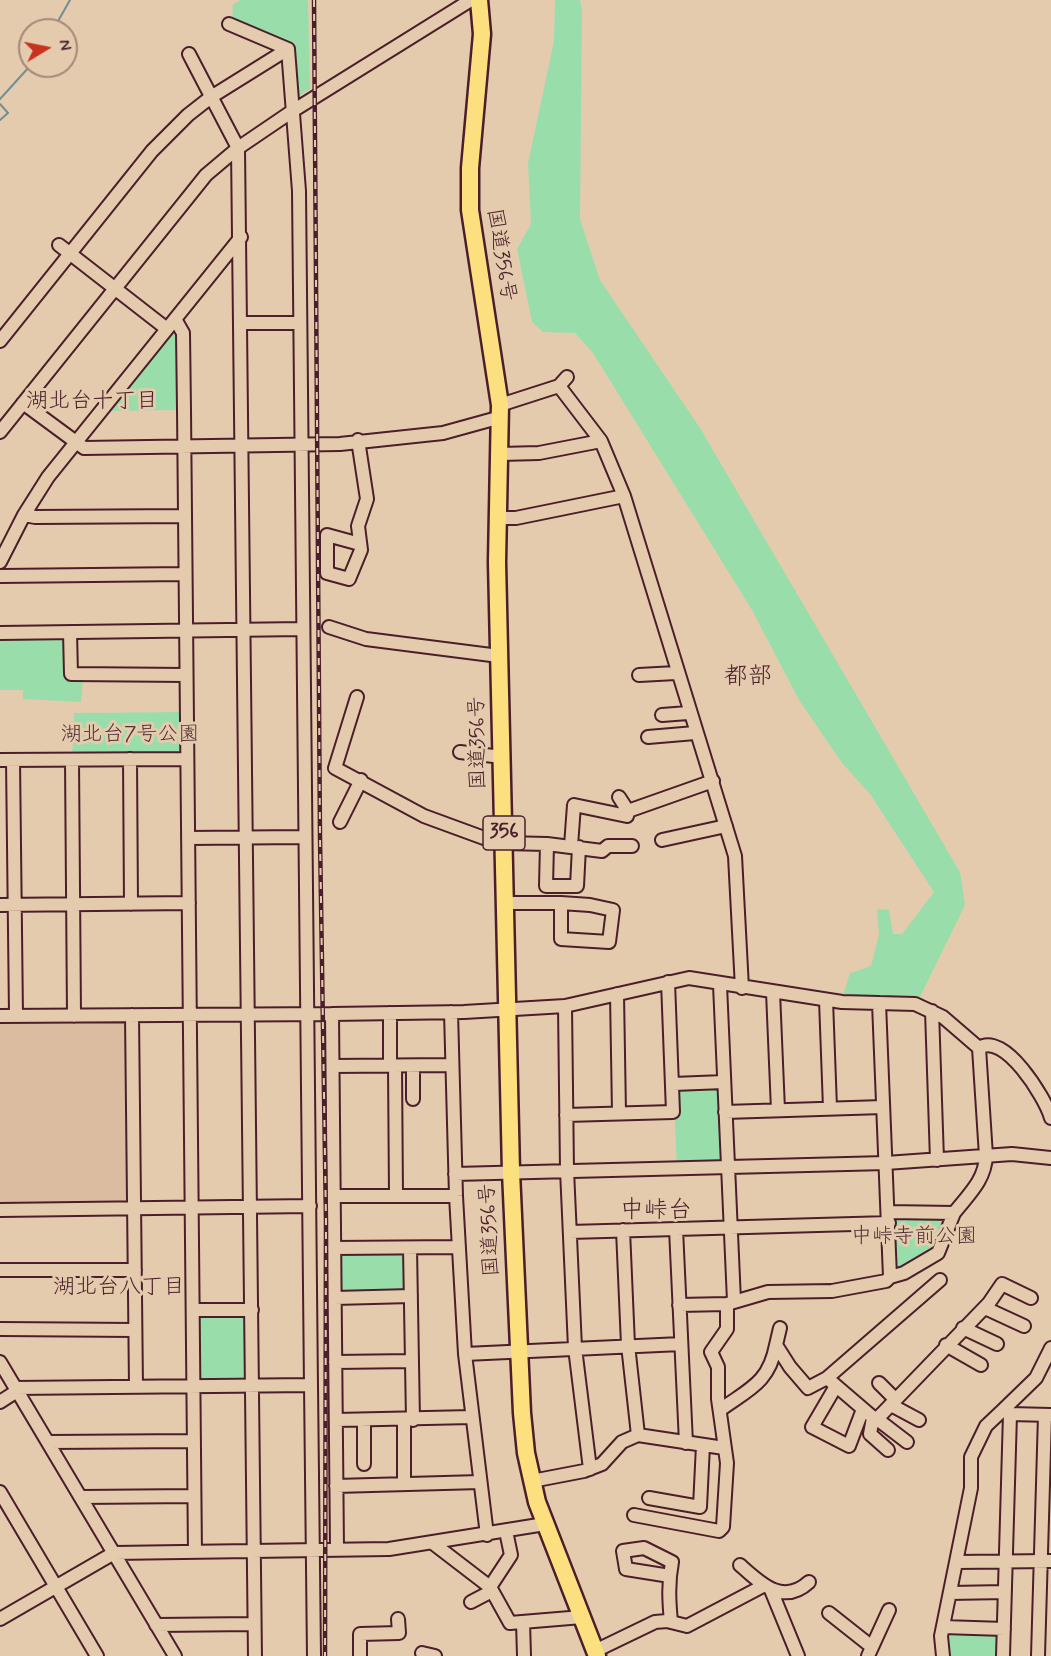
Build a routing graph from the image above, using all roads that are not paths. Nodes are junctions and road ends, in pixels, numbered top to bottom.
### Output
1 (471, 0) edge
2 (479, 0) edge
3 (229, 24) dead end
4 (288, 50) junction
5 (189, 54) dead end
6 (213, 96) junction
7 (291, 112) junction
8 (238, 148) junction
9 (241, 237) junction
10 (59, 245) dead end
11 (69, 254) junction
12 (115, 288) junction
13 (242, 323) junction
14 (300, 323) junction
15 (171, 324) junction
16 (0, 341) edge
17 (23, 403) junction
18 (501, 411) junction
19 (0, 432) edge
20 (358, 440) junction
21 (601, 441) junction
22 (75, 443) junction
23 (301, 445) junction
24 (184, 446) junction
25 (243, 446) junction
26 (500, 454) junction
27 (624, 496) junction
28 (24, 515) junction
29 (185, 516) junction
30 (498, 518) junction
31 (360, 544) dead end
32 (0, 562) edge
33 (185, 574) junction
34 (0, 576) edge
35 (329, 627) dead end
36 (244, 630) junction
37 (303, 630) junction
38 (186, 631) junction
39 (70, 632) junction
40 (0, 633) edge
41 (499, 656) junction
42 (676, 673) junction
43 (186, 675) junction
44 (639, 675) dead end
45 (357, 697) dead end
46 (688, 713) junction
47 (662, 715) dead end
48 (695, 733) junction
49 (648, 737) dead end
50 (460, 752) dead end
51 (502, 757) junction
52 (130, 759) junction
53 (187, 759) junction
54 (6, 760) edge
55 (72, 760) junction
56 (361, 780) junction
57 (713, 781) junction
58 (619, 796) dead end
59 (628, 811) junction
60 (340, 822) dead end
61 (726, 826) junction
62 (305, 837) junction
63 (188, 838) junction
64 (247, 838) junction
65 (662, 840) dead end
66 (504, 843) junction
67 (547, 844) junction
68 (632, 846) dead end
69 (575, 847) junction
70 (189, 903) junction
71 (506, 903) junction
72 (561, 903) junction
73 (131, 904) junction
74 (0, 905) edge
75 (15, 905) junction
76 (74, 905) junction
77 (668, 982) junction
78 (720, 985) junction
79 (742, 987) junction
80 (773, 992) junction
81 (617, 994) junction
82 (826, 1000) junction
83 (879, 1003) junction
84 (566, 1006) junction
85 (508, 1008) junction
86 (932, 1011) junction
87 (451, 1012) junction
88 (390, 1013) junction
89 (249, 1014) junction
90 (308, 1014) junction
91 (332, 1014) junction
92 (132, 1015) junction
93 (190, 1015) junction
94 (0, 1016) edge
95 (16, 1016) junction
96 (74, 1016) junction
97 (979, 1048) junction
98 (452, 1065) junction
99 (333, 1066) junction
100 (393, 1066) junction
101 (413, 1066) junction
102 (724, 1082) junction
103 (672, 1084) junction
104 (413, 1099) dead end
105 (883, 1107) junction
106 (831, 1108) junction
107 (778, 1110) junction
108 (725, 1112) junction
109 (619, 1113) junction
110 (566, 1115) junction
111 (1051, 1118) edge
112 (986, 1156) junction
113 (1051, 1158) edge
114 (937, 1160) junction
115 (886, 1163) junction
116 (728, 1166) junction
117 (567, 1170) junction
118 (511, 1172) junction
119 (455, 1174) junction
120 (334, 1196) junction
121 (396, 1196) junction
122 (456, 1196) junction
123 (310, 1206) junction
124 (251, 1207) junction
125 (134, 1208) junction
126 (192, 1208) junction
127 (0, 1210) edge
128 (954, 1213) junction
129 (889, 1218) junction
130 (731, 1227) junction
131 (676, 1229) junction
132 (623, 1230) junction
133 (570, 1232) junction
134 (458, 1247) junction
135 (334, 1248) junction
136 (410, 1248) junction
137 (0, 1270) edge
138 (135, 1270) junction
139 (890, 1277) junction
140 (940, 1280) dead end
141 (411, 1296) junction
142 (335, 1298) junction
143 (1031, 1298) dead end
144 (730, 1303) junction
145 (679, 1305) junction
146 (985, 1308) junction
147 (193, 1310) junction
148 (252, 1310) junction
149 (1024, 1326) dead end
150 (780, 1328) dead end
151 (963, 1328) junction
152 (0, 1329) edge
153 (135, 1330) junction
154 (681, 1344) junction
155 (997, 1344) dead end
156 (776, 1345) junction
157 (945, 1345) junction
158 (628, 1346) junction
159 (575, 1348) junction
160 (1051, 1348) edge
161 (519, 1351) junction
162 (465, 1354) junction
163 (412, 1361) junction
164 (0, 1362) edge
165 (335, 1362) junction
166 (981, 1365) dead end
167 (831, 1382) junction
168 (879, 1383) dead end
169 (311, 1385) junction
170 (194, 1386) junction
171 (252, 1386) junction
172 (136, 1387) junction
173 (16, 1389) junction
174 (0, 1402) edge
175 (894, 1403) junction
176 (863, 1409) junction
177 (720, 1410) junction
178 (1007, 1411) junction
179 (1048, 1415) edge
180 (472, 1417) junction
181 (875, 1418) junction
182 (336, 1420) junction
183 (364, 1420) junction
184 (409, 1420) junction
185 (919, 1420) dead end
186 (638, 1435) junction
187 (194, 1441) junction
188 (48, 1442) junction
189 (907, 1442) dead end
190 (686, 1443) junction
191 (703, 1445) junction
192 (724, 1448) junction
193 (888, 1450) dead end
194 (364, 1464) dead end
195 (590, 1469) junction
196 (532, 1480) junction
197 (480, 1482) junction
198 (404, 1484) junction
199 (336, 1486) junction
200 (0, 1492) edge
201 (194, 1496) junction
202 (81, 1497) junction
203 (649, 1498) dead end
204 (634, 1515) dead end
205 (545, 1524) junction
206 (506, 1531) junction
207 (487, 1534) junction
208 (434, 1544) junction
209 (337, 1549) junction
210 (312, 1550) junction
211 (254, 1551) junction
212 (195, 1552) junction
213 (114, 1553) junction
214 (1005, 1559) junction
215 (1046, 1560) edge
216 (956, 1562) junction
217 (740, 1565) dead end
218 (670, 1576) dead end
219 (809, 1582) dead end
220 (56, 1586) junction
221 (767, 1588) junction
222 (491, 1589) junction
223 (1005, 1592) junction
224 (950, 1593) junction
225 (471, 1602) dead end
226 (889, 1610) dead end
227 (829, 1613) dead end
228 (582, 1617) junction
229 (398, 1618) dead end
230 (0, 1619) edge
231 (523, 1622) junction
232 (671, 1622) junction
233 (254, 1624) junction
234 (156, 1625) junction
235 (943, 1627) junction
236 (1004, 1629) junction
237 (870, 1652) edge
238 (422, 1653) dead end
239 (596, 1653) edge
240 (97, 1656) edge
241 (175, 1656) edge
242 (255, 1656) edge
243 (314, 1656) edge
244 (360, 1656) edge
245 (435, 1656) edge
246 (524, 1656) edge
247 (798, 1656) edge
248 (943, 1656) edge
249 (1003, 1656) edge
250 (1038, 1656) edge

1 - 7 street
2 - 18 highway, 国道356号 / 356
3 - 4 street
4 - 6 street
4 - 7 street
5 - 6 street
6 - 8 street
6 - 11 street
7 - 8 street
7 - 14 street
8 - 9 street
8 - 12 street
9 - 13 street
9 - 15 street
10 - 11 street
11 - 12 street
11 - 16 street
12 - 15 street
12 - 17 street
13 - 14 street
13 - 25 street
14 - 23 street
15 - 22 street
15 - 24 street
17 - 19 street
17 - 22 street
18 - 20 street
18 - 21 street
18 - 26 highway, 国道356号 / 356
20 - 23 street
20 - 31 street
21 - 26 street
21 - 27 street
22 - 24 street
22 - 28 street
23 - 25 street
23 - 37 street
24 - 25 street
24 - 29 street
25 - 36 street
26 - 30 highway, 国道356号 / 356
27 - 30 street
27 - 42 street
28 - 29 street
28 - 32 street
29 - 33 street
30 - 41 highway, 国道356号 / 356
33 - 34 street
33 - 38 street
35 - 41 street
36 - 37 street
36 - 38 street
36 - 64 street
37 - 62 street
38 - 39 street
38 - 43 street
39 - 40 street
39 - 43 street
41 - 51 highway, 国道356号 / 356
42 - 44 street
42 - 46 street
43 - 53 street
45 - 56 street
46 - 47 street
46 - 48 street
48 - 49 street
48 - 57 street
50 - 51 street
51 - 66 highway, 国道356号 / 356
52 - 53 street
52 - 55 street
52 - 73 street
53 - 63 street
54 - 55 street
54 - 75 street
55 - 76 street
56 - 60 street
56 - 66 street
57 - 59 street
57 - 61 street
58 - 59 street
59 - 69 street
61 - 65 street
61 - 79 street
62 - 64 street
62 - 90 street
63 - 64 street
63 - 70 street
64 - 89 street
66 - 67 street
66 - 71 highway, 国道356号 / 356
67 - 69 street
67 - 69 street
68 - 69 street
70 - 73 street
70 - 93 street
71 - 72 street
71 - 85 highway, 国道356号 / 356
72 - 72 street
73 - 76 street
74 - 75 street
75 - 76 street
75 - 95 street
76 - 96 street
77 - 78 street
77 - 81 street
77 - 103 street
78 - 79 street
78 - 102 street
79 - 80 street
80 - 82 street
80 - 107 street
81 - 84 street
81 - 109 street
82 - 83 street
82 - 106 street
83 - 86 street
83 - 105 street
84 - 85 street
84 - 110 street
85 - 87 street
85 - 118 highway, 国道356号 / 356
86 - 97 street
86 - 114 street
87 - 88 street
87 - 98 street
88 - 91 street
88 - 100 street
89 - 90 street
89 - 93 street
89 - 124 street
90 - 91 street
90 - 123 street
91 - 99 street
92 - 93 street
92 - 96 street
92 - 125 street
93 - 126 street
94 - 95 street
95 - 96 street
97 - 111 street
97 - 112 street
98 - 101 street
98 - 119 street
99 - 100 street
99 - 120 street
100 - 101 street
100 - 121 street
101 - 104 street
102 - 103 street
102 - 108 street
103 - 109 street
105 - 106 street
105 - 115 street
106 - 107 street
107 - 108 street
108 - 116 street
109 - 110 street
110 - 117 street
112 - 113 street
112 - 114 street
112 - 128 street
114 - 115 street
115 - 116 street
115 - 129 street
116 - 117 street
116 - 130 street
117 - 118 street
117 - 133 street
118 - 119 street
118 - 161 highway, 国道356号 / 356
119 - 122 street
120 - 121 street
120 - 135 street
121 - 122 street
122 - 134 street
123 - 124 street
123 - 169 street
124 - 126 street
124 - 148 street
125 - 126 street
125 - 127 street
125 - 138 street
126 - 147 street
128 - 129 street
128 - 139 street
129 - 130 street
129 - 139 street
130 - 131 street
130 - 144 street
131 - 132 street
131 - 145 street
132 - 133 street
132 - 158 street
133 - 159 street
134 - 136 street
134 - 162 street
135 - 136 street
135 - 142 street
136 - 141 street
137 - 138 street
138 - 153 street
139 - 144 street
140 - 167 street
141 - 142 street
141 - 163 street
142 - 165 street
143 - 146 street
144 - 145 street
144 - 177 street
145 - 154 street
146 - 149 street
146 - 151 street
147 - 148 street
147 - 170 street
148 - 171 street
150 - 156 street
151 - 155 street
151 - 157 street
152 - 153 street
153 - 172 street
154 - 158 street
154 - 190 street
156 - 167 street
156 - 177 street
157 - 166 street
157 - 175 street
158 - 159 street
158 - 186 street
159 - 161 street
159 - 195 street
160 - 178 street
161 - 162 street
161 - 196 highway, 国道356号 / 356
162 - 180 street
163 - 165 street
163 - 184 street
164 - 173 street
165 - 182 street
167 - 176 street
167 - 176 street
168 - 175 street
169 - 171 street
169 - 210 street
170 - 171 street
170 - 172 street
170 - 187 street
171 - 211 street
172 - 173 street
173 - 174 street
173 - 188 street
175 - 181 street
175 - 185 street
176 - 181 street
177 - 192 street
178 - 179 street
178 - 214 street
178 - 216 street
179 - 215 street
180 - 184 street
180 - 197 street
181 - 189 street
181 - 193 street
182 - 183 street
182 - 199 street
183 - 184 street
183 - 194 street
184 - 198 street
186 - 190 street
186 - 195 street
187 - 188 street
187 - 201 street
188 - 202 street
190 - 191 street
191 - 192 street
191 - 203 street
192 - 204 street
195 - 196 street
196 - 205 highway, 国道356号 / 356
197 - 198 street
197 - 207 street
198 - 199 street
199 - 209 street
200 - 220 street
201 - 202 street
201 - 212 street
202 - 213 street
205 - 206 street
205 - 228 highway, 国道356号 / 356
206 - 207 street
206 - 222 street
207 - 208 street
208 - 209 street
208 - 222 street
209 - 210 street
210 - 211 street
210 - 243 street
211 - 212 street
211 - 233 street
212 - 213 street
213 - 220 street
213 - 234 street
214 - 215 street
214 - 216 street
214 - 223 street
215 - 250 street
216 - 224 street
217 - 221 street
218 - 232 street
219 - 221 street
220 - 230 street
220 - 240 street
221 - 232 street
221 - 247 street
222 - 225 street
222 - 231 street
223 - 224 street
223 - 236 street
224 - 235 street
226 - 237 street
227 - 237 street
228 - 231 street
228 - 239 highway, 国道356号 / 356
229 - 244 street
231 - 246 street
232 - 239 street
233 - 234 street
233 - 242 street
234 - 241 street
235 - 236 street
235 - 248 street
236 - 249 street
238 - 245 street

